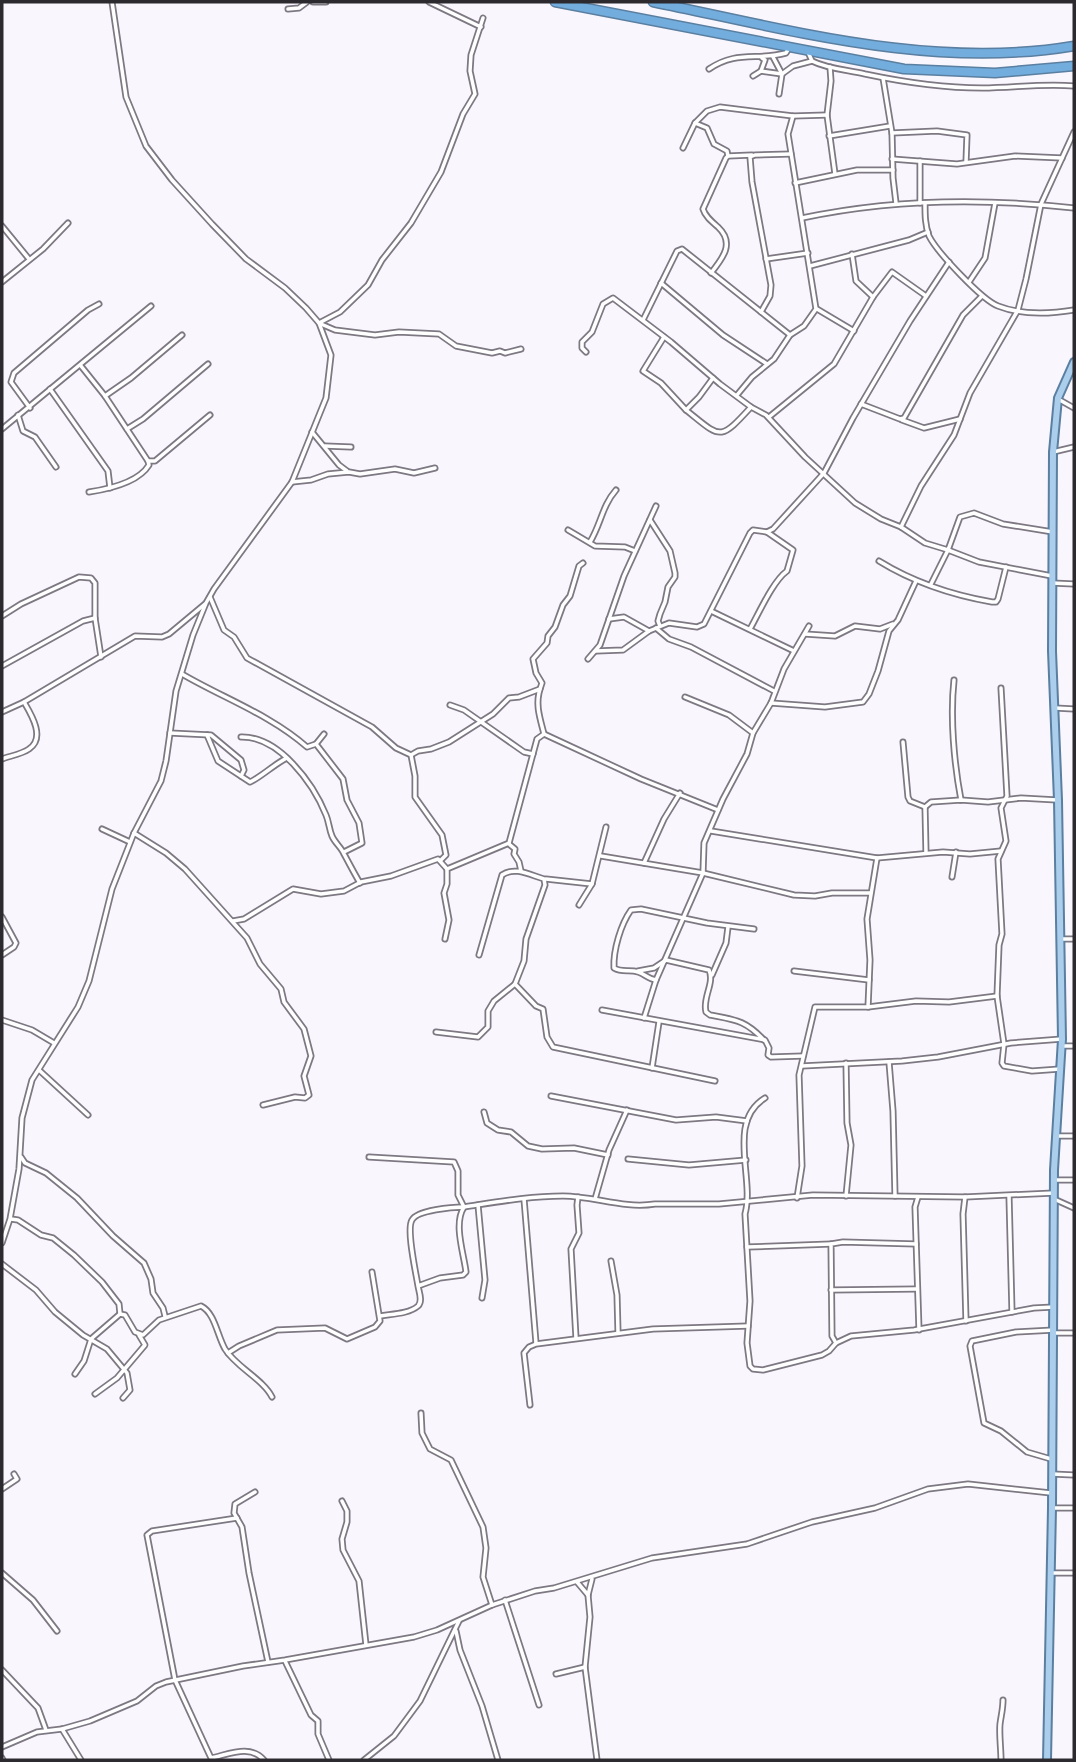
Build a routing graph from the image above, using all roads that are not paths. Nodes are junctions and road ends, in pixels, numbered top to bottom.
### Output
1 (112, 2) edge
2 (307, 2) edge
3 (313, 2) edge
4 (326, 2) edge
5 (429, 2) edge
6 (555, 2) edge
7 (653, 2) edge
8 (288, 9) dead end
9 (482, 18) dead end
10 (481, 27) junction
11 (1074, 46) edge
12 (789, 48) junction
13 (810, 56) junction
14 (772, 57) junction
15 (762, 58) junction
16 (1074, 66) edge
17 (830, 67) junction
18 (709, 69) dead end
19 (761, 71) junction
20 (782, 74) junction
21 (753, 76) dead end
22 (883, 78) junction
23 (1074, 86) edge
24 (779, 94) dead end
25 (827, 115) junction
26 (793, 116) junction
27 (695, 123) junction
28 (890, 126) junction
29 (1074, 132) edge
30 (892, 133) junction
31 (829, 136) junction
32 (683, 148) dead end
33 (791, 154) junction
34 (752, 155) junction
35 (728, 156) junction
36 (1062, 158) junction
37 (892, 159) junction
38 (920, 161) junction
39 (967, 162) junction
40 (892, 170) junction
41 (835, 174) junction
42 (795, 183) junction
43 (896, 203) junction
44 (923, 203) junction
45 (995, 203) junction
46 (1041, 204) junction
47 (1074, 208) edge
48 (802, 218) junction
49 (68, 223) dead end
50 (2, 226) edge
51 (928, 232) junction
52 (808, 253) junction
53 (852, 254) junction
54 (29, 259) junction
55 (766, 259) junction
56 (949, 262) junction
57 (810, 266) junction
58 (711, 273) junction
59 (2, 282) edge
60 (969, 282) junction
61 (661, 284) junction
62 (926, 296) junction
63 (982, 296) junction
64 (873, 297) junction
65 (99, 304) dead end
66 (151, 306) dead end
67 (816, 309) junction
68 (1018, 310) junction
69 (1074, 310) edge
70 (761, 312) junction
71 (643, 320) junction
72 (319, 323) junction
73 (854, 331) junction
74 (182, 335) dead end
75 (790, 335) junction
76 (664, 336) junction
77 (521, 349) dead end
78 (586, 352) dead end
79 (1074, 362) edge
80 (208, 364) dead end
81 (768, 364) junction
82 (81, 366) junction
83 (713, 378) junction
84 (50, 389) junction
85 (737, 395) junction
86 (105, 396) junction
87 (1058, 398) junction
88 (861, 404) junction
89 (751, 407) junction
90 (30, 408) junction
91 (1074, 408) edge
92 (686, 410) junction
93 (18, 415) junction
94 (210, 415) dead end
95 (769, 418) junction
96 (900, 419) junction
97 (960, 419) junction
98 (2, 429) edge
99 (127, 429) junction
100 (312, 432) junction
101 (324, 445) junction
102 (351, 447) dead end
103 (1074, 447) edge
104 (1053, 452) junction
105 (148, 461) junction
106 (57, 467) dead end
107 (435, 468) dead end
108 (349, 472) junction
109 (824, 473) junction
110 (292, 482) junction
111 (110, 488) junction
112 (616, 490) dead end
113 (89, 492) dead end
114 (656, 506) dead end
115 (650, 520) junction
116 (901, 527) junction
117 (568, 530) dead end
118 (766, 531) junction
119 (1053, 532) junction
120 (590, 542) junction
121 (948, 550) junction
122 (635, 551) junction
123 (878, 561) dead end
124 (583, 563) dead end
125 (1006, 567) junction
126 (1052, 580) junction
127 (916, 581) junction
128 (931, 584) junction
129 (1074, 584) edge
130 (210, 597) junction
131 (206, 603) junction
132 (711, 611) junction
133 (2, 616) edge
134 (95, 618) junction
135 (609, 619) junction
136 (898, 620) junction
137 (809, 626) dead end
138 (658, 627) junction
139 (750, 629) junction
140 (649, 631) junction
141 (804, 634) junction
142 (596, 651) junction
143 (794, 651) junction
144 (101, 657) junction
145 (588, 659) dead end
146 (2, 666) edge
147 (182, 674) junction
148 (954, 680) dead end
149 (1001, 688) dead end
150 (540, 689) junction
151 (774, 691) junction
152 (685, 697) dead end
153 (24, 702) junction
154 (771, 703) junction
155 (450, 705) dead end
156 (1053, 708) junction
157 (1074, 709) edge
158 (2, 712) edge
159 (481, 722) junction
160 (170, 733) junction
161 (753, 733) junction
162 (324, 734) dead end
163 (544, 734) junction
164 (207, 735) junction
165 (241, 737) dead end
166 (903, 742) dead end
167 (316, 744) junction
168 (533, 754) junction
169 (411, 755) junction
170 (286, 758) junction
171 (2, 759) edge
172 (242, 776) junction
173 (680, 793) junction
174 (961, 800) junction
175 (1058, 800) junction
176 (1004, 801) junction
177 (925, 807) junction
178 (719, 810) junction
179 (606, 827) dead end
180 (102, 829) dead end
181 (711, 831) junction
182 (134, 833) junction
183 (130, 842) junction
184 (509, 843) junction
185 (1001, 851) junction
186 (344, 852) junction
187 (956, 852) junction
188 (926, 853) junction
189 (601, 856) junction
190 (877, 858) junction
191 (441, 860) junction
192 (645, 863) junction
193 (447, 869) junction
194 (521, 872) junction
195 (704, 873) junction
196 (952, 877) dead end
197 (544, 878) junction
198 (360, 883) junction
199 (592, 884) junction
200 (870, 893) junction
201 (579, 905) dead end
202 (2, 917) edge
203 (683, 917) junction
204 (233, 921) junction
205 (728, 927) junction
206 (754, 929) dead end
207 (446, 939) dead end
208 (1061, 939) junction
209 (1074, 939) edge
210 (2, 955) edge
211 (479, 955) dead end
212 (666, 960) junction
213 (638, 971) junction
214 (794, 971) dead end
215 (711, 976) junction
216 (656, 980) junction
217 (869, 980) junction
218 (515, 984) junction
219 (997, 996) junction
220 (868, 1007) junction
221 (602, 1010) dead end
222 (644, 1018) junction
223 (2, 1020) edge
224 (659, 1022) junction
225 (436, 1032) dead end
226 (765, 1040) junction
227 (1061, 1042) junction
228 (55, 1043) junction
229 (1004, 1044) junction
230 (1074, 1046) edge
231 (803, 1056) junction
232 (889, 1062) junction
233 (846, 1063) junction
234 (802, 1066) junction
235 (652, 1068) junction
236 (1060, 1069) junction
237 (39, 1070) junction
238 (715, 1081) dead end
239 (551, 1096) dead end
240 (765, 1098) dead end
241 (262, 1105) dead end
242 (627, 1110) junction
243 (484, 1112) dead end
244 (88, 1115) dead end
245 (747, 1121) junction
246 (1056, 1136) junction
247 (1074, 1136) edge
248 (20, 1155) junction
249 (608, 1155) junction
250 (369, 1157) dead end
251 (628, 1159) dead end
252 (746, 1160) junction
253 (1054, 1180) junction
254 (1074, 1180) edge
255 (846, 1196) junction
256 (895, 1196) junction
257 (1009, 1196) junction
258 (1054, 1196) junction
259 (578, 1197) junction
260 (918, 1197) junction
261 (965, 1197) junction
262 (797, 1198) junction
263 (524, 1199) junction
264 (595, 1199) junction
265 (748, 1202) junction
266 (478, 1205) junction
267 (464, 1207) junction
268 (1074, 1208) edge
269 (10, 1219) junction
270 (2, 1243) edge
271 (831, 1244) junction
272 (916, 1244) junction
273 (747, 1247) junction
274 (611, 1261) dead end
275 (2, 1264) edge
276 (372, 1272) dead end
277 (418, 1286) junction
278 (917, 1289) junction
279 (831, 1290) junction
280 (482, 1298) dead end
281 (1054, 1307) junction
282 (1012, 1312) junction
283 (120, 1314) junction
284 (380, 1315) junction
285 (166, 1317) junction
286 (966, 1321) junction
287 (748, 1326) junction
288 (919, 1330) junction
289 (1053, 1331) junction
290 (618, 1332) junction
291 (1074, 1332) edge
292 (139, 1335) junction
293 (576, 1338) junction
294 (91, 1339) junction
295 (836, 1343) junction
296 (536, 1344) junction
297 (228, 1353) junction
298 (124, 1370) junction
299 (75, 1374) dead end
300 (95, 1394) dead end
301 (272, 1397) dead end
302 (122, 1398) dead end
303 (530, 1405) dead end
304 (421, 1413) dead end
305 (1051, 1459) junction
306 (14, 1474) dead end
307 (1052, 1474) junction
308 (1074, 1475) edge
309 (2, 1489) edge
310 (255, 1492) dead end
311 (1051, 1493) junction
312 (342, 1501) dead end
313 (1052, 1508) junction
314 (1074, 1508) edge
315 (237, 1518) junction
316 (1050, 1572) junction
317 (2, 1573) edge
318 (1074, 1573) edge
319 (592, 1577) junction
320 (577, 1582) junction
321 (587, 1595) junction
322 (505, 1600) junction
323 (492, 1605) junction
324 (459, 1621) junction
325 (456, 1629) junction
326 (57, 1631) dead end
327 (366, 1645) junction
328 (285, 1660) junction
329 (268, 1662) junction
330 (585, 1667) junction
331 (2, 1670) edge
332 (556, 1674) dead end
333 (175, 1680) junction
334 (1003, 1700) dead end
335 (539, 1705) dead end
336 (46, 1730) junction
337 (62, 1730) junction
338 (2, 1747) edge
339 (80, 1760) edge
340 (264, 1760) edge
341 (329, 1760) edge
342 (363, 1760) edge
343 (498, 1760) edge
344 (597, 1760) edge
345 (1001, 1760) edge
346 (1047, 1760) edge

1 - 72 street
2 - 8 street
3 - 4 street
5 - 10 street
6 - 12 highway
7 - 11 highway
9 - 10 street
10 - 72 street
12 - 13 highway
12 - 14 street
13 - 16 highway
13 - 17 street
13 - 20 street
14 - 15 street
14 - 20 street
15 - 18 street
15 - 19 street
17 - 22 street
17 - 25 street
19 - 20 street
19 - 21 street
20 - 24 street
22 - 23 street
22 - 28 street
25 - 26 street
25 - 31 street
26 - 27 street
26 - 33 street
27 - 32 street
27 - 35 street
28 - 30 street
28 - 31 street
29 - 36 street
30 - 37 street
30 - 39 street
31 - 41 street
33 - 34 street
33 - 42 street
34 - 35 street
34 - 55 street
35 - 58 street
36 - 39 street
36 - 46 street
37 - 38 street
37 - 40 street
38 - 39 street
38 - 44 street
40 - 41 street
40 - 43 street
41 - 42 street
42 - 48 street
43 - 44 street
43 - 48 street
44 - 45 street
44 - 51 street
45 - 46 street
45 - 60 street
46 - 47 street
46 - 68 street
48 - 52 street
49 - 54 street
50 - 54 street
51 - 53 street
51 - 56 street
52 - 55 street
52 - 57 street
53 - 57 street
53 - 64 street
54 - 59 street
55 - 70 street
56 - 60 street
56 - 62 street
57 - 67 street
58 - 61 street
58 - 70 street
60 - 63 street
61 - 71 street
61 - 81 street
62 - 64 street
62 - 88 street
63 - 68 street
63 - 96 street
64 - 73 street
65 - 90 street
66 - 82 street
67 - 73 street
67 - 75 street
68 - 69 street
68 - 97 street
70 - 75 street
71 - 76 street
71 - 78 street
72 - 77 street
72 - 100 street
73 - 95 street
74 - 86 street
75 - 81 street
76 - 83 street
76 - 92 street
79 - 87 main road
80 - 99 street
81 - 85 street
82 - 84 street
82 - 86 street
83 - 85 street
83 - 92 street
84 - 90 street
84 - 111 street
85 - 89 street
86 - 99 street
87 - 91 street
87 - 104 main road
88 - 96 street
88 - 109 street
89 - 92 street
89 - 95 street
90 - 93 street
93 - 98 street
93 - 106 street
94 - 105 street
95 - 109 street
96 - 97 street
97 - 116 street
99 - 105 street
100 - 101 street
100 - 110 street
101 - 102 street
101 - 108 street
103 - 104 street
104 - 119 main road
105 - 111 street
107 - 108 street
108 - 110 street
109 - 116 street
109 - 118 street
110 - 130 street
111 - 113 street
112 - 120 street
114 - 115 street
115 - 122 street
115 - 138 street
116 - 121 street
117 - 120 street
118 - 132 street
118 - 139 street
119 - 121 street
119 - 126 main road
120 - 122 street
121 - 125 street
121 - 128 street
122 - 135 street
123 - 127 street
124 - 150 street
125 - 126 street
125 - 128 street
126 - 129 street
126 - 156 main road
127 - 128 street
127 - 136 street
130 - 131 street
130 - 169 street
131 - 144 street
131 - 147 street
132 - 138 street
132 - 139 street
133 - 134 street
134 - 144 street
134 - 146 street
135 - 140 street
135 - 142 street
136 - 141 street
136 - 154 street
137 - 141 street
138 - 140 street
138 - 151 street
139 - 143 street
140 - 142 street
141 - 143 street
142 - 145 street
143 - 151 street
144 - 153 street
147 - 160 street
147 - 167 street
148 - 174 street
149 - 176 street
150 - 159 street
150 - 163 street
151 - 154 street
152 - 161 street
153 - 158 street
153 - 171 street
154 - 161 street
155 - 159 street
156 - 157 street
156 - 175 main road
159 - 168 street
159 - 169 street
160 - 164 street
160 - 182 street
161 - 178 street
162 - 167 street
163 - 168 street
163 - 173 street
164 - 172 street
164 - 172 street
165 - 170 street
166 - 177 street
167 - 186 street
168 - 184 street
169 - 191 street
170 - 172 street
170 - 186 street
173 - 178 street
173 - 192 street
174 - 176 street
174 - 177 street
175 - 176 street
175 - 208 main road
176 - 185 street
177 - 188 street
178 - 181 street
179 - 189 street
180 - 183 street
181 - 190 street
181 - 195 street
182 - 183 street
182 - 204 street
183 - 228 street
184 - 193 street
184 - 194 street
185 - 187 street
185 - 219 street
186 - 198 street
187 - 188 street
187 - 196 street
188 - 190 street
189 - 192 street
189 - 199 street
190 - 200 street
191 - 193 street
191 - 198 street
192 - 195 street
193 - 207 street
194 - 197 street
194 - 211 street
195 - 200 street
195 - 203 street
197 - 199 street
197 - 218 street
198 - 204 street
199 - 201 street
200 - 217 street
202 - 210 street
203 - 205 street
203 - 212 street
203 - 213 street
204 - 241 street
205 - 206 street
205 - 215 street
208 - 209 street
208 - 227 main road
212 - 213 street
212 - 215 street
212 - 216 street
213 - 216 street
214 - 217 street
215 - 226 street
216 - 222 street
217 - 220 street
218 - 225 street
218 - 235 street
219 - 220 street
219 - 229 street
220 - 231 street
221 - 222 street
222 - 224 street
223 - 228 street
224 - 226 street
224 - 235 street
226 - 231 street
227 - 229 street
227 - 230 street
227 - 236 main road
228 - 237 street
229 - 232 street
229 - 236 street
231 - 234 street
232 - 233 street
232 - 256 street
233 - 234 street
233 - 255 street
234 - 262 street
235 - 238 street
236 - 246 main road
237 - 244 street
237 - 248 street
239 - 242 street
240 - 245 street
242 - 245 street
242 - 249 street
243 - 249 street
245 - 252 street
246 - 247 street
246 - 253 main road
248 - 269 street
248 - 285 street
249 - 264 street
250 - 267 street
251 - 252 street
252 - 265 street
253 - 254 street
253 - 258 main road
255 - 256 street
255 - 262 street
256 - 260 street
257 - 258 street
257 - 261 street
257 - 282 street
258 - 268 street
258 - 281 main road
259 - 263 street
259 - 264 street
259 - 293 street
260 - 261 street
260 - 272 street
261 - 286 street
262 - 265 street
263 - 266 street
263 - 296 street
264 - 265 street
265 - 273 street
266 - 267 street
266 - 280 street
267 - 277 street
267 - 277 street
269 - 270 street
269 - 283 street
271 - 272 street
271 - 273 street
271 - 279 street
272 - 278 street
273 - 287 street
274 - 290 street
275 - 294 street
276 - 284 street
277 - 284 street
278 - 279 street
278 - 288 street
279 - 295 street
281 - 282 street
281 - 289 main road
282 - 286 street
283 - 292 street
283 - 294 street
284 - 297 street
285 - 292 street
285 - 297 street
286 - 288 street
287 - 290 street
287 - 295 street
288 - 295 street
289 - 291 street
289 - 305 main road
289 - 305 street
290 - 293 street
292 - 298 street
293 - 296 street
294 - 298 street
294 - 299 street
296 - 303 street
297 - 301 street
298 - 300 street
298 - 302 street
304 - 323 street
305 - 307 main road
306 - 309 street
307 - 308 street
307 - 311 main road
310 - 315 street
311 - 313 main road
311 - 319 street
312 - 327 street
313 - 314 street
313 - 316 main road
315 - 329 street
315 - 333 street
316 - 318 street
316 - 346 main road
317 - 326 street
319 - 320 street
319 - 321 street
320 - 321 street
320 - 322 street
321 - 330 street
322 - 323 street
322 - 335 street
323 - 324 street
324 - 325 street
324 - 327 street
325 - 342 street
325 - 343 street
327 - 328 street
328 - 329 street
328 - 341 street
329 - 333 street
330 - 332 street
330 - 344 street
331 - 336 street
333 - 337 street
333 - 340 street
334 - 345 street
336 - 337 street
336 - 338 street
337 - 339 street

